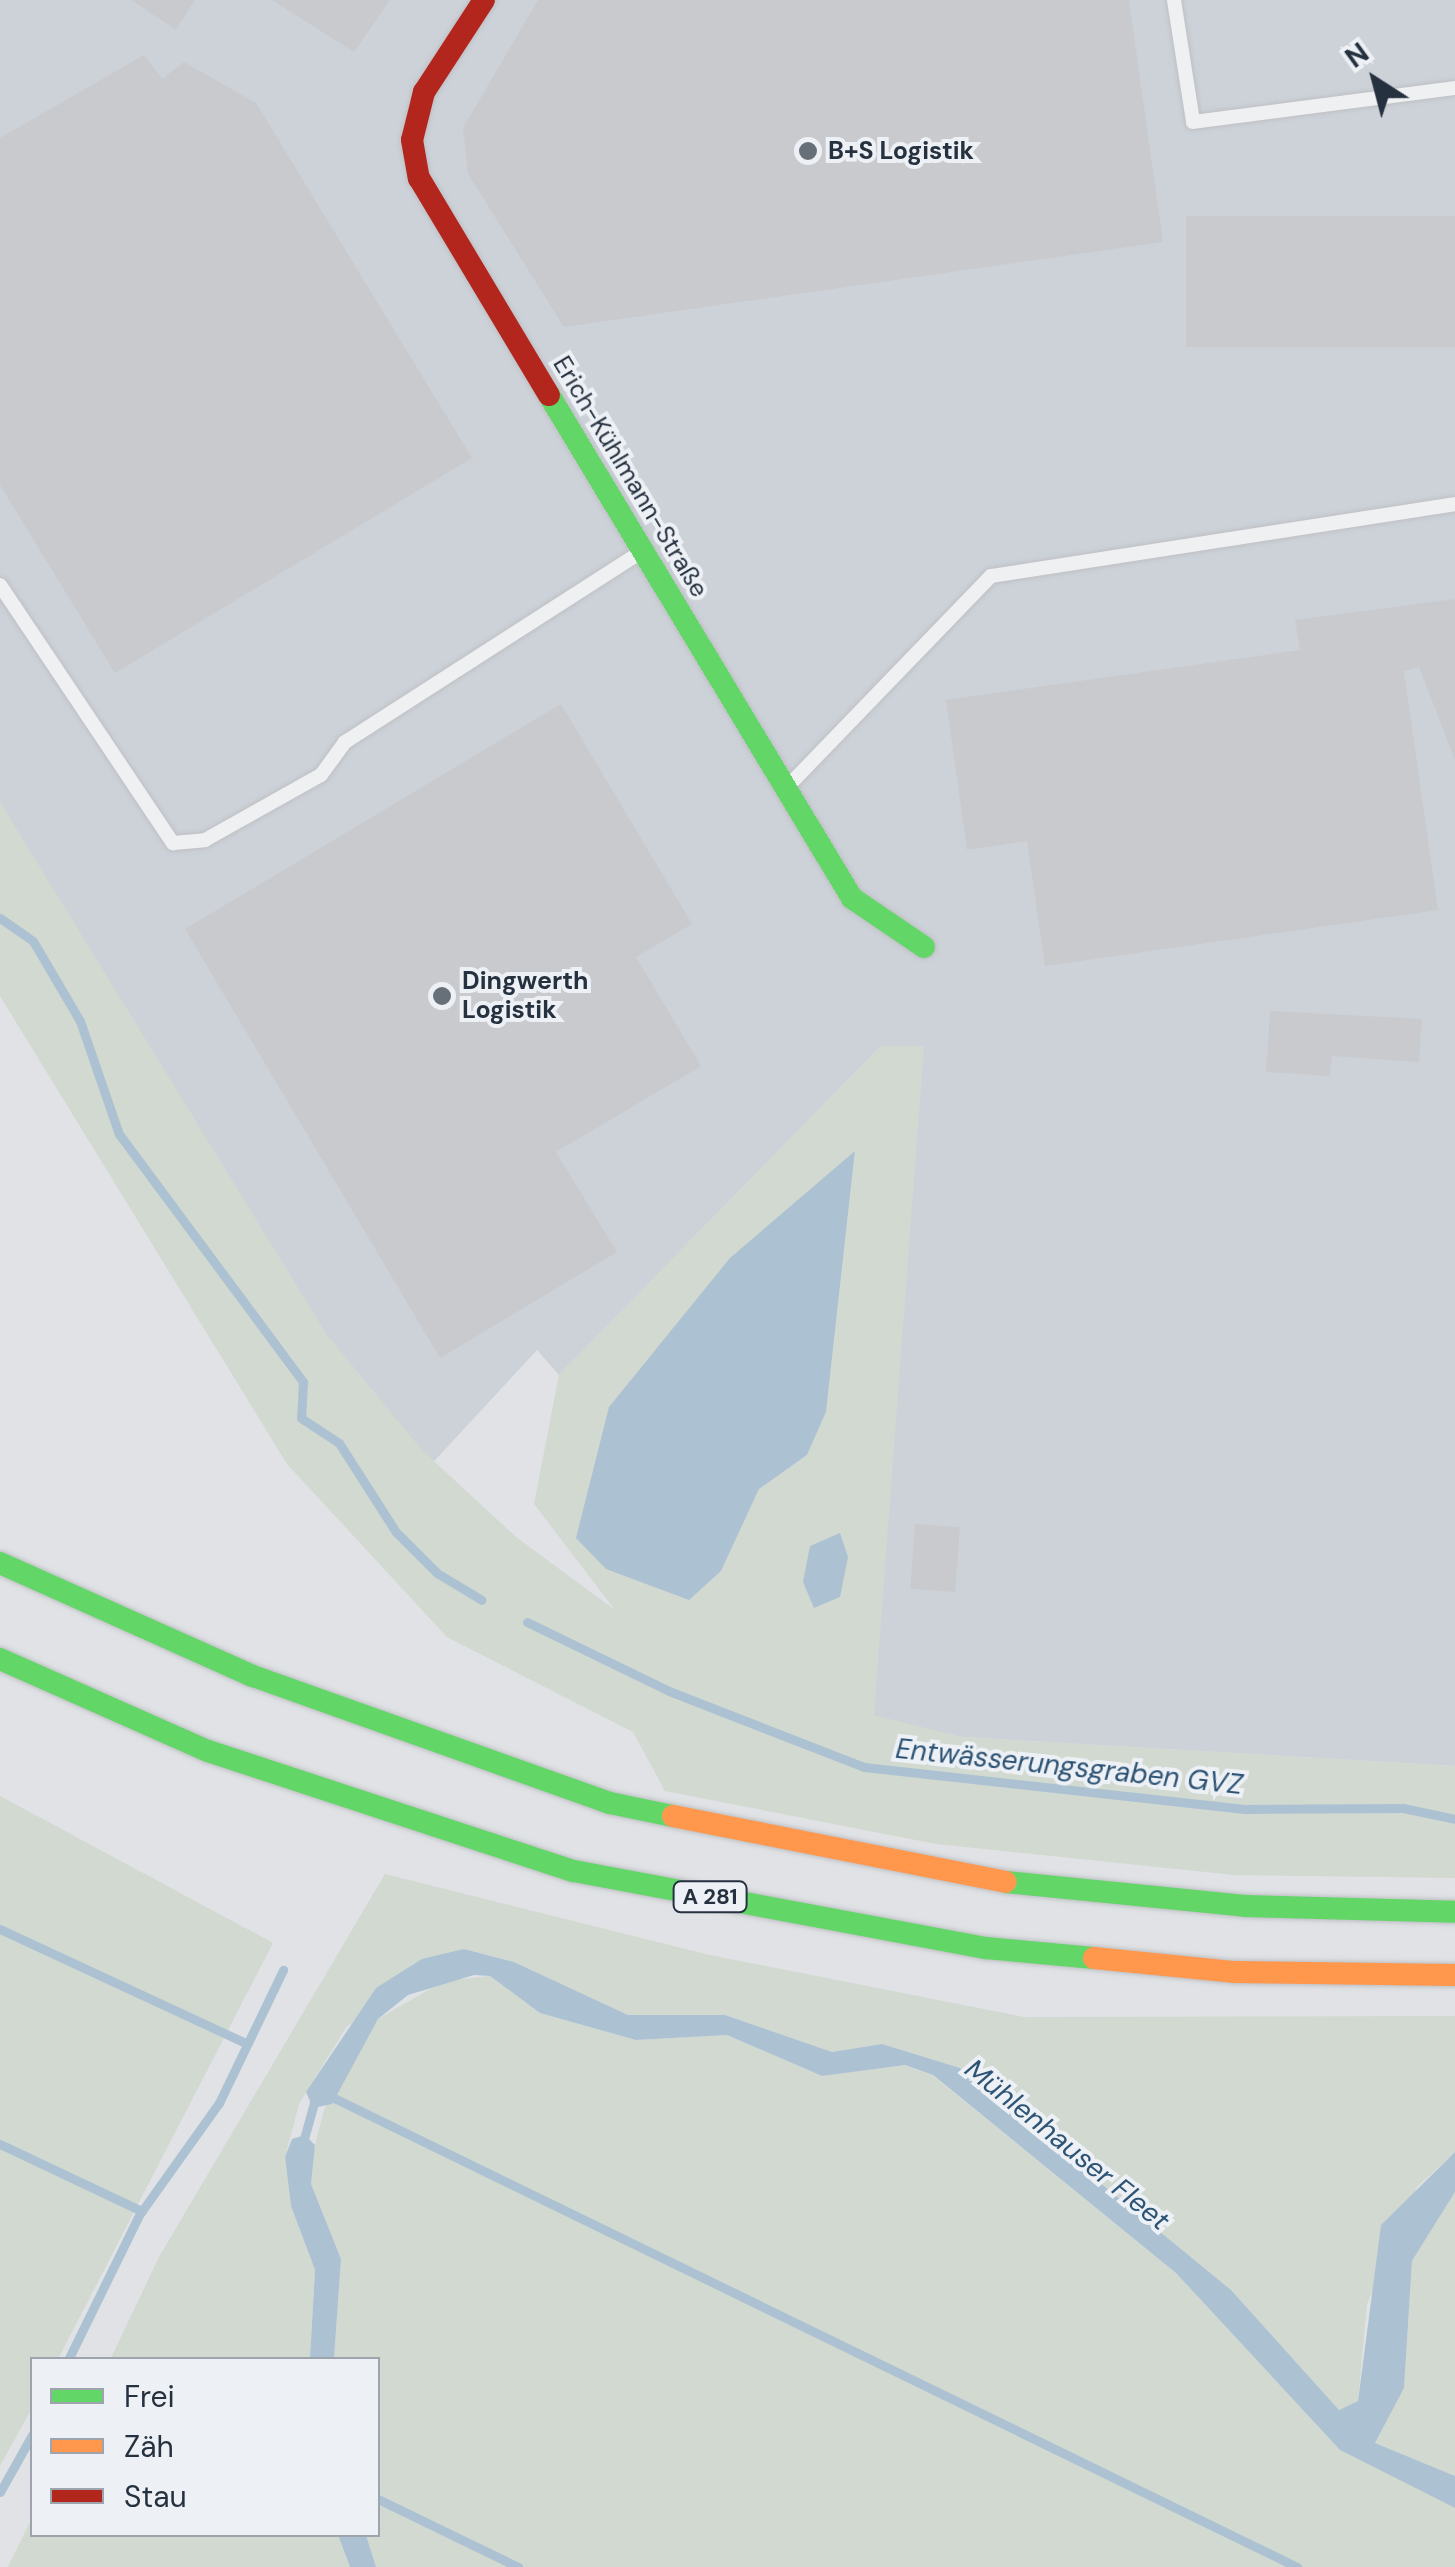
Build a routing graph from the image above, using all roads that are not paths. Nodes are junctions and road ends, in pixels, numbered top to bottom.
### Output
1 (484, 0) edge
2 (1174, 0) edge
3 (1455, 88) edge
4 (1455, 504) edge
5 (643, 551) junction
6 (0, 585) edge
7 (786, 788) junction
8 (924, 947) dead end
9 (0, 1562) edge
10 (0, 1660) edge
11 (1455, 1912) edge
12 (1455, 1975) edge

1 - 5 main road, Erich-Kühlmann-Straße
2 - 3 lane
4 - 7 lane
5 - 6 lane
5 - 7 main road, Erich-Kühlmann-Straße
7 - 8 main road, Erich-Kühlmann-Straße
9 - 11 main road
10 - 12 main road, A 281

